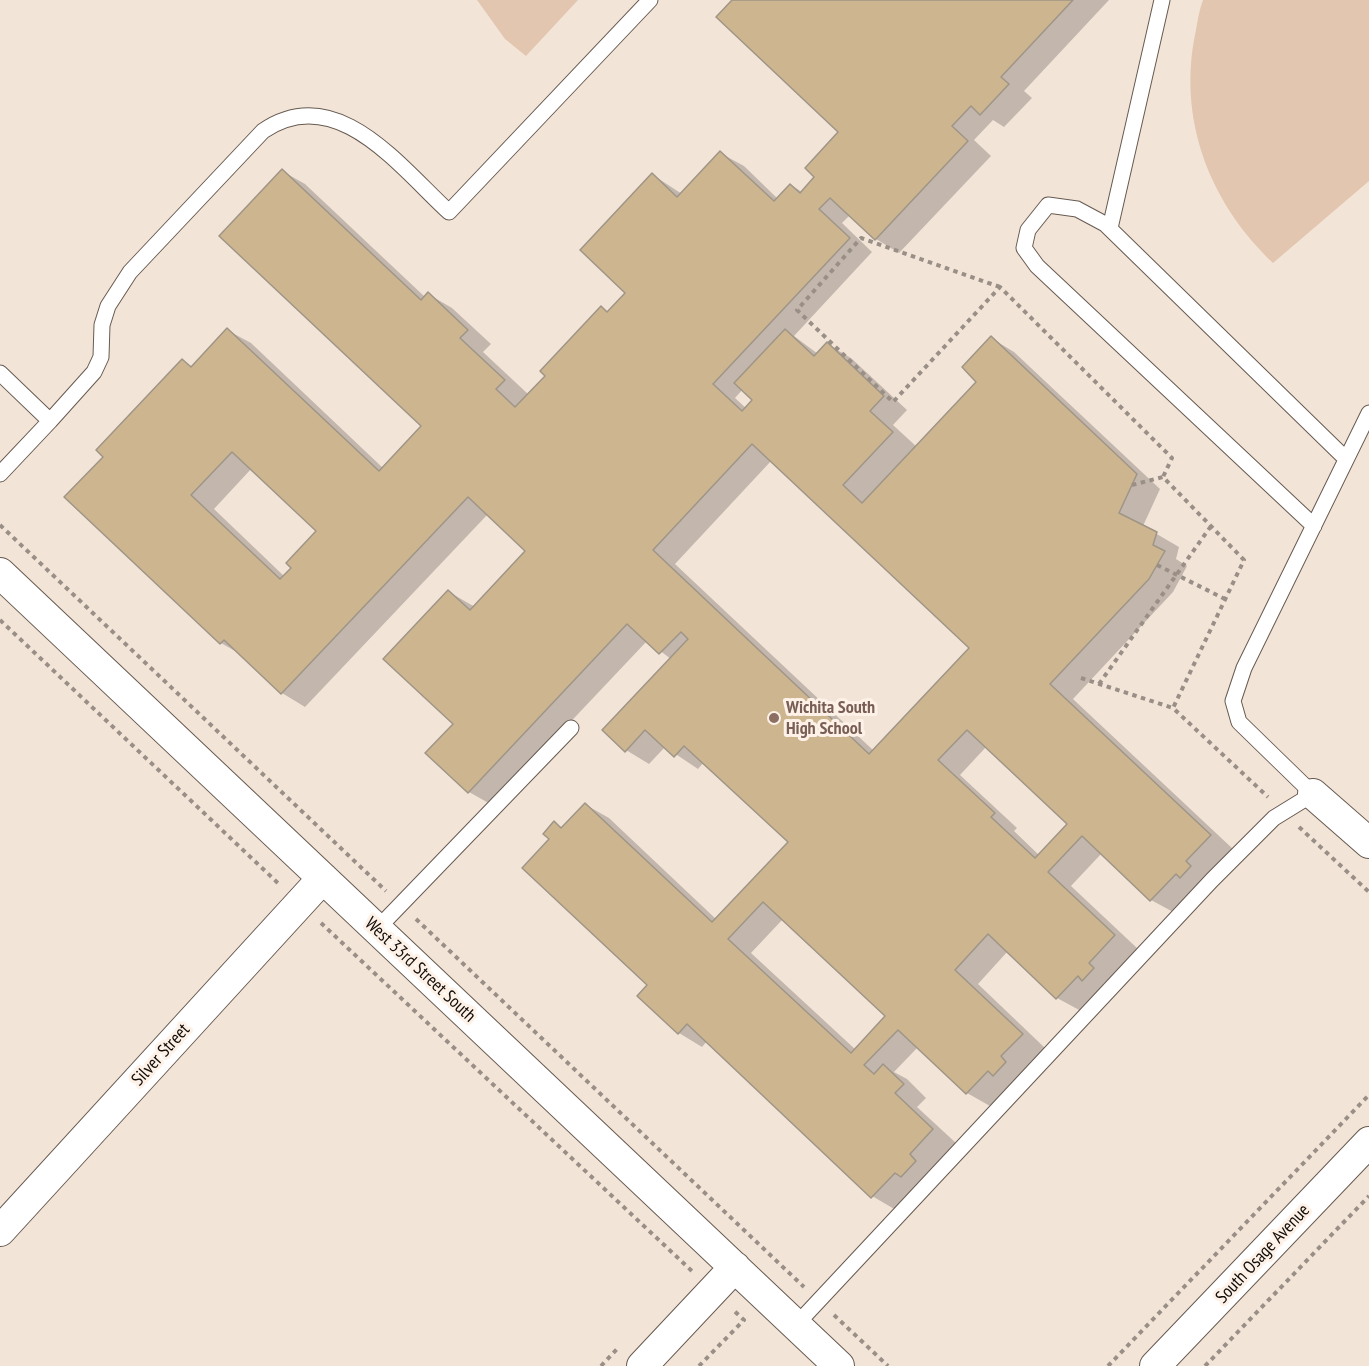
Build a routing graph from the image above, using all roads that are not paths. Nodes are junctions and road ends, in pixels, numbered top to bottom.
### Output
1 (650, 0) edge
2 (1162, 0) edge
3 (1110, 228) junction
4 (0, 373) edge
5 (1369, 413) edge
6 (50, 421) junction
7 (1346, 459) junction
8 (0, 474) edge
9 (1314, 526) junction
10 (0, 573) edge
11 (571, 728) dead end
12 (1313, 794) junction
13 (1368, 841) edge
14 (323, 878) junction
15 (377, 929) junction
16 (1369, 1142) edge
17 (0, 1232) edge
18 (735, 1267) junction
19 (796, 1325) junction
20 (642, 1366) edge
21 (839, 1366) edge
22 (1155, 1366) edge

1 - 6 lane
2 - 3 lane
3 - 7 lane
3 - 9 lane
4 - 6 lane
5 - 7 lane
6 - 8 lane
7 - 9 lane
9 - 12 lane
10 - 14 street, West 33rd Street South
11 - 15 lane
12 - 13 street
12 - 19 lane
14 - 15 street, West 33rd Street South
14 - 17 street, Silver Street
15 - 18 street, West 33rd Street South
16 - 22 street, South Osage Avenue
18 - 19 street, West 33rd Street South
18 - 20 street
19 - 21 street, West 33rd Street South

